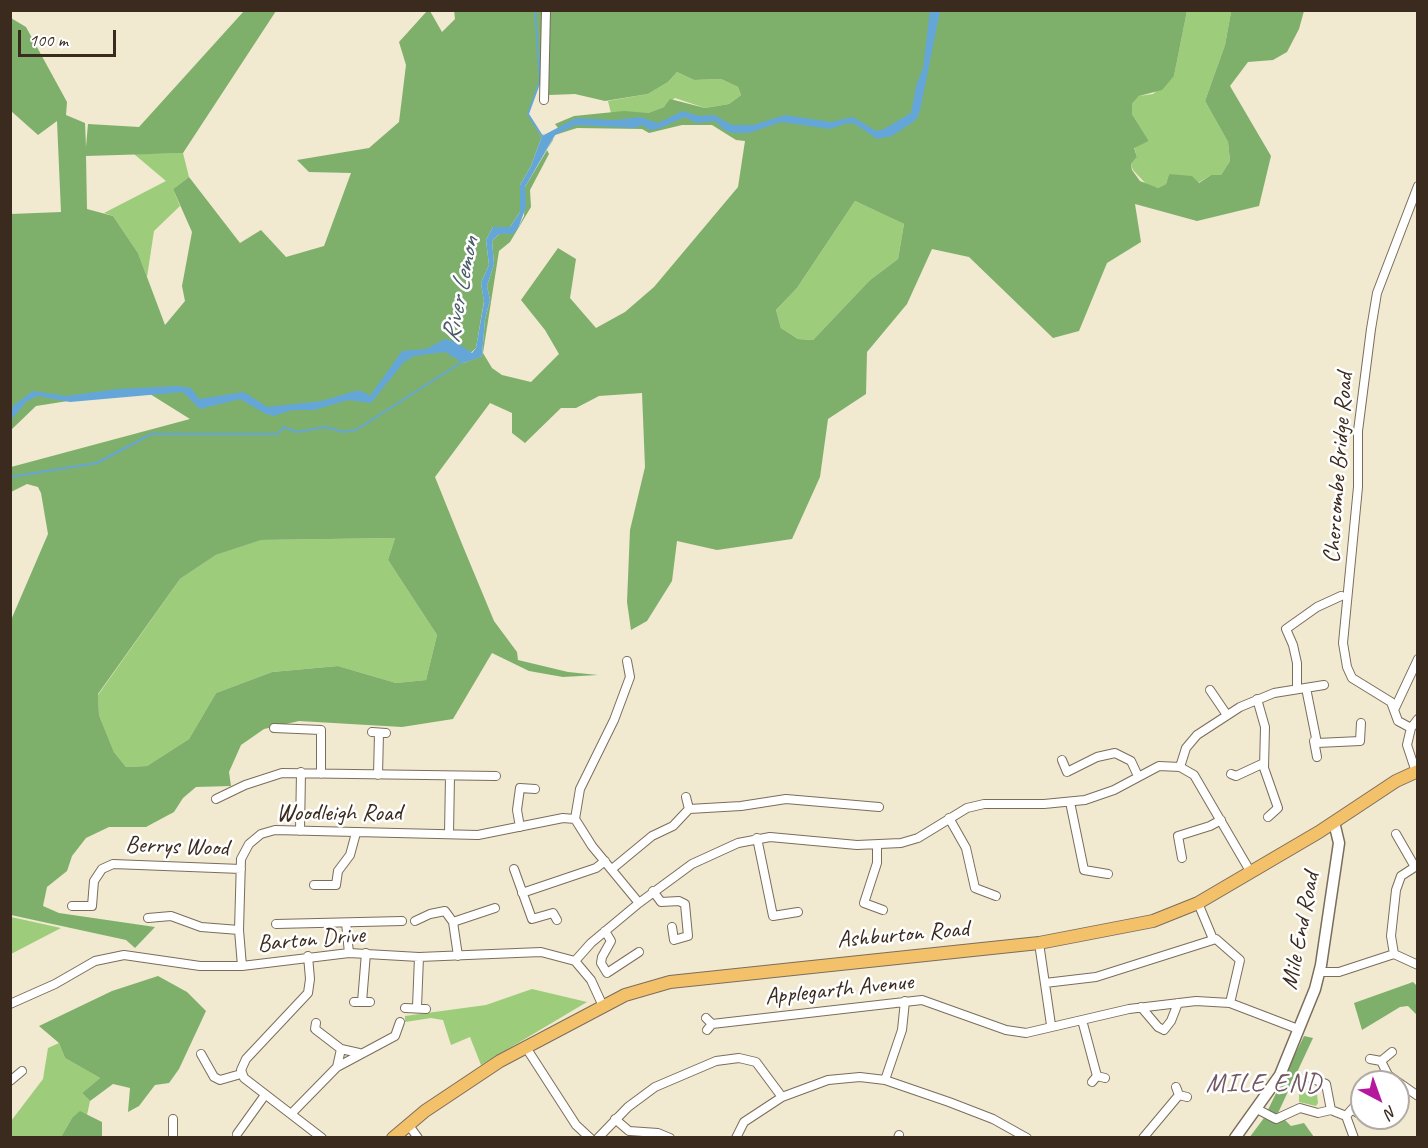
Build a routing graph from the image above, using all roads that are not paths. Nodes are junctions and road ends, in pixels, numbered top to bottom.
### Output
1 (546, 10) edge
2 (544, 100) dead end
3 (1418, 186) edge
4 (1341, 596) dead end
5 (1418, 659) edge
6 (627, 661) dead end
7 (1324, 685) dead end
8 (1301, 688) junction
9 (1210, 690) dead end
10 (1257, 699) junction
11 (1395, 708) junction
12 (1227, 715) junction
13 (1418, 719) edge
14 (1361, 723) dead end
15 (274, 728) dead end
16 (1411, 729) junction
17 (379, 733) dead end
18 (1314, 741) junction
19 (1317, 757) dead end
20 (1062, 760) dead end
21 (1264, 763) junction
22 (1180, 767) junction
23 (301, 772) junction
24 (1417, 772) edge
25 (321, 774) junction
26 (1231, 774) dead end
27 (378, 775) junction
28 (450, 776) junction
29 (496, 776) dead end
30 (1138, 777) junction
31 (535, 789) dead end
32 (686, 797) dead end
33 (216, 799) dead end
34 (1070, 802) junction
35 (879, 807) dead end
36 (689, 809) junction
37 (1268, 817) dead end
38 (949, 818) junction
39 (575, 819) junction
40 (1221, 820) junction
41 (1334, 822) junction
42 (520, 827) junction
43 (300, 831) junction
44 (356, 833) junction
45 (449, 834) junction
46 (1396, 834) dead end
47 (757, 838) junction
48 (877, 846) junction
49 (1182, 858) dead end
50 (605, 861) junction
51 (1416, 866) edge
52 (241, 869) junction
53 (514, 869) dead end
54 (612, 869) junction
55 (1250, 871) junction
56 (1108, 874) dead end
57 (314, 885) dead end
58 (653, 891) junction
59 (522, 893) junction
60 (996, 896) dead end
61 (639, 903) junction
62 (1198, 903) junction
63 (72, 906) dead end
64 (495, 908) dead end
65 (884, 910) dead end
66 (798, 912) dead end
67 (148, 918) dead end
68 (557, 920) dead end
69 (453, 922) junction
70 (346, 923) junction
71 (276, 924) dead end
72 (672, 927) dead end
73 (239, 930) junction
74 (605, 931) junction
75 (1213, 939) junction
76 (1039, 943) junction
77 (639, 952) dead end
78 (349, 953) junction
79 (366, 953) junction
80 (1394, 954) junction
81 (308, 956) junction
82 (458, 956) junction
83 (419, 957) junction
84 (575, 961) junction
85 (1416, 962) edge
86 (242, 966) junction
87 (1324, 972) dead end
88 (1045, 983) junction
89 (905, 1001) junction
90 (362, 1002) dead end
91 (1178, 1003) junction
92 (1230, 1003) junction
93 (602, 1004) junction
94 (10, 1005) edge
95 (417, 1007) junction
96 (1141, 1007) junction
97 (405, 1008) dead end
98 (426, 1009) dead end
99 (1082, 1020) junction
100 (400, 1022) dead end
101 (316, 1023) dead end
102 (708, 1024) dead end
103 (1051, 1025) junction
104 (1298, 1029) junction
105 (525, 1046) junction
106 (341, 1049) junction
107 (1392, 1052) dead end
108 (359, 1053) junction
109 (201, 1054) dead end
110 (1370, 1059) dead end
111 (1381, 1061) junction
112 (337, 1067) junction
113 (1386, 1070) edge
114 (241, 1074) junction
115 (1308, 1077) dead end
116 (1098, 1079) dead end
117 (885, 1080) junction
118 (1181, 1093) dead end
119 (265, 1095) junction
120 (782, 1097) junction
121 (1257, 1109) junction
122 (1331, 1110) junction
123 (1349, 1113) joint
124 (291, 1114) junction
125 (173, 1119) dead end
126 (615, 1119) junction
127 (408, 1124) junction
128 (237, 1134) dead end
129 (173, 1137) edge
130 (322, 1137) edge
131 (393, 1137) edge
132 (418, 1137) edge
133 (590, 1137) edge
134 (598, 1137) edge
135 (670, 1137) edge
136 (736, 1137) edge
137 (1022, 1137) edge
138 (1143, 1137) edge
139 (1235, 1137) edge
140 (1354, 1137) edge

1 - 2 street
3 - 11 street, Chercombe Bridge Road
4 - 8 street
5 - 11 street
6 - 39 street
7 - 8 street
8 - 10 street
8 - 18 street
9 - 12 street
10 - 12 street
10 - 21 street
11 - 16 street, Chercombe Bridge Road
12 - 22 street
13 - 16 street
14 - 18 street
15 - 25 street
16 - 24 street
17 - 27 street
18 - 19 street
20 - 30 street
21 - 26 street
21 - 37 street
22 - 30 street
22 - 40 street
23 - 25 street
23 - 33 street
23 - 43 street
24 - 41 main road, Ashburton Road
25 - 27 street
27 - 28 street
28 - 29 street
28 - 45 street
30 - 34 street
31 - 42 street
32 - 36 street
34 - 38 street
34 - 56 street
35 - 36 street
36 - 54 street
38 - 48 street
38 - 60 street
39 - 42 street, Woodleigh Road
39 - 50 street
40 - 49 street
40 - 55 street
41 - 55 main road, Ashburton Road
41 - 104 street, Mile End Road
42 - 45 street, Woodleigh Road
43 - 44 street, Woodleigh Road
43 - 52 street, Woodleigh Road
44 - 45 street, Woodleigh Road
44 - 57 street
46 - 51 street
47 - 48 street
47 - 58 street
47 - 66 street
48 - 65 street
50 - 54 street
50 - 59 street
51 - 80 street
52 - 63 street, Berrys Wood
52 - 73 street, Woodleigh Road
53 - 59 street
54 - 61 street
55 - 62 main road, Ashburton Road
58 - 61 street
58 - 72 street
59 - 68 street
61 - 74 street
62 - 75 street
62 - 76 main road, Ashburton Road
64 - 69 street
67 - 73 street
69 - 70 street
69 - 82 street
70 - 71 street
70 - 78 street
73 - 86 street, Woodleigh Road
74 - 77 street
74 - 84 street
75 - 88 street
75 - 92 street
76 - 88 street
76 - 93 main road, Ashburton Road
78 - 79 street, Barton Drive
78 - 81 street, Barton Drive
79 - 83 street, Barton Drive
79 - 90 street
80 - 85 street
80 - 87 street
81 - 86 street, Barton Drive
81 - 114 street
82 - 83 street, Barton Drive
82 - 84 street, Barton Drive
83 - 95 street
84 - 93 street
86 - 94 street, Barton Drive
88 - 103 street
89 - 102 street, Applegarth Avenue
89 - 103 street, Applegarth Avenue
89 - 117 street
91 - 92 street, Applegarth Avenue
91 - 96 street, Applegarth Avenue
91 - 96 street
92 - 104 street, Applegarth Avenue
93 - 105 main road, Ashburton Road
95 - 97 street
95 - 98 street
96 - 99 street, Applegarth Avenue
99 - 103 street, Applegarth Avenue
99 - 116 street
100 - 108 street
101 - 106 street
104 - 121 street, Mile End Road
105 - 127 main road, Ashburton Road
105 - 133 street
106 - 108 street
106 - 112 street
107 - 111 street
108 - 112 street
109 - 114 street
110 - 111 street
111 - 113 street
112 - 124 street
114 - 119 street
115 - 122 street
117 - 120 street
117 - 137 street
118 - 138 street
119 - 124 street
119 - 128 street
120 - 126 street
120 - 136 street
121 - 122 street
121 - 139 street, Mile End Road
122 - 123 street
123 - 140 street
124 - 130 street
125 - 129 street
126 - 134 street
126 - 135 street
127 - 131 main road, Ashburton Road
127 - 132 street

